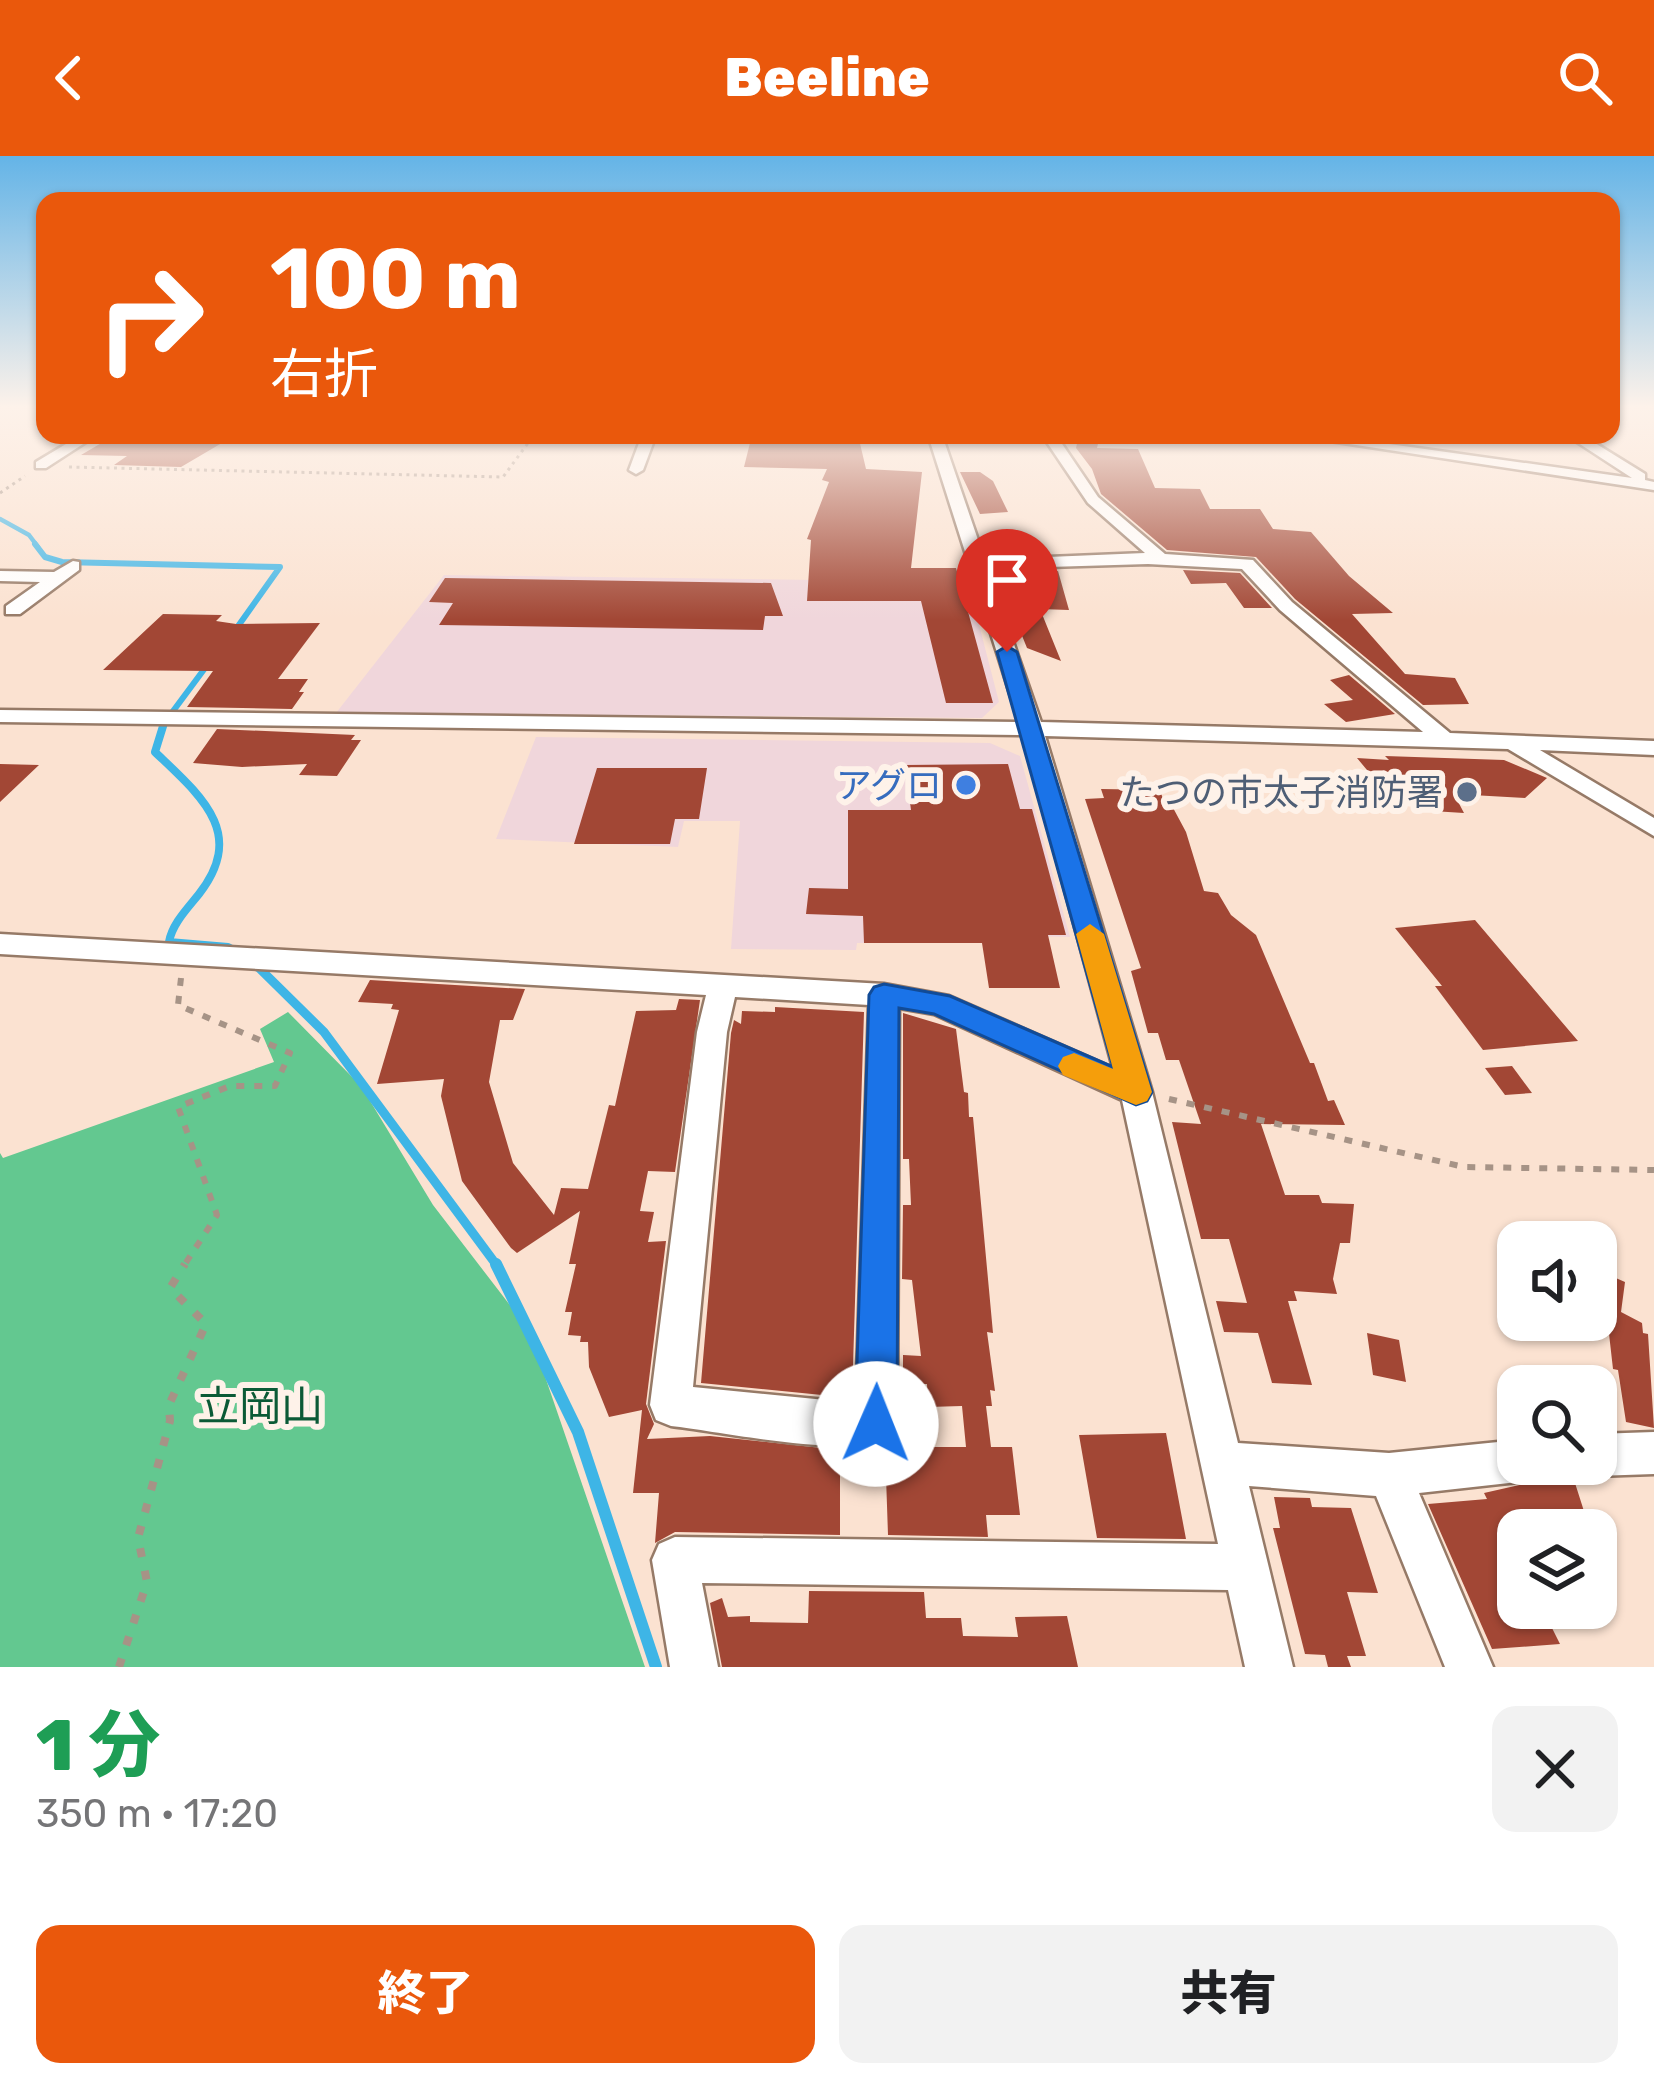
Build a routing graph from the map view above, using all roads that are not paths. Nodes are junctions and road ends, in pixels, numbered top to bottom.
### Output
1 (950, 479) edge
2 (1078, 479) edge
3 (1608, 479) edge
4 (1654, 485) edge
5 (1159, 557) junction
6 (983, 575) junction
7 (0, 576) edge
8 (14, 610) dead end
9 (0, 716) edge
10 (1032, 729) junction
11 (1442, 737) junction
12 (1508, 741) junction
13 (1654, 748) edge
14 (1654, 828) edge
15 (0, 944) edge
16 (723, 986) junction
17 (884, 995) junction
18 (1136, 1092) junction
19 (1654, 1453) edge
20 (1617, 1454) edge
21 (1220, 1463) junction
22 (1497, 1463) edge
23 (1389, 1475) junction
24 (1246, 1568) junction
25 (694, 1667) edge
26 (1269, 1667) edge
27 (1469, 1667) edge

1 - 6 street
2 - 5 street
3 - 4 street
5 - 6 street
5 - 11 street
6 - 10 street
7 - 8 street
9 - 10 street
10 - 11 street
10 - 18 street
11 - 12 street
12 - 13 street
12 - 14 street
15 - 16 street
16 - 17 street
16 - 17 street
17 - 18 street
18 - 21 street
19 - 20 street
21 - 23 street
21 - 24 street
22 - 23 street
23 - 27 street
24 - 25 street
24 - 26 street

